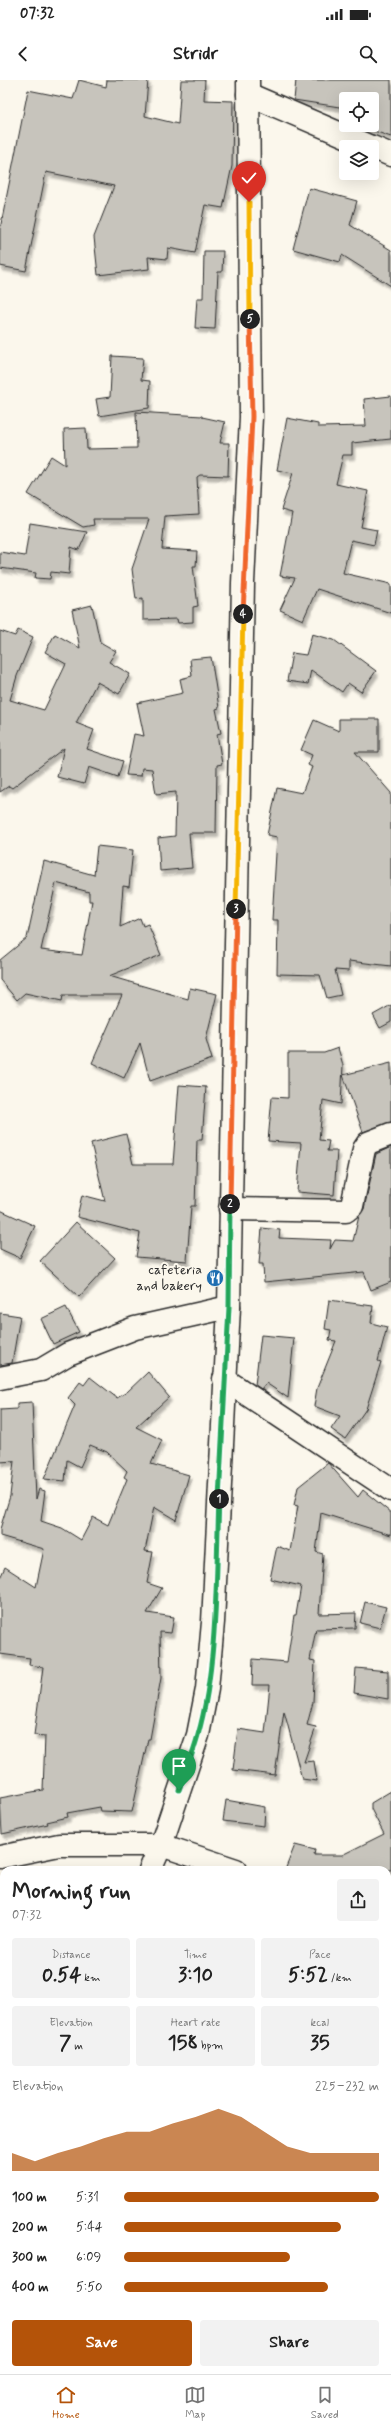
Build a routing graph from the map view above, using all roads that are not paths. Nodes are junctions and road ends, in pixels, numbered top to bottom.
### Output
1 (248, 87) edge
2 (358, 140) edge
3 (379, 150) edge
4 (391, 155) edge
5 (391, 1134) edge
6 (230, 1209) junction
7 (229, 1307) junction
8 (0, 1378) edge
9 (224, 1379) junction
10 (391, 1490) edge
11 (161, 1845) junction
12 (0, 1857) edge
13 (152, 1866) edge
14 (224, 1866) edge

1 - 2 main road
1 - 6 main road
3 - 4 main road
5 - 6 main road
6 - 7 main road
7 - 8 main road
7 - 9 main road
9 - 10 main road
9 - 11 main road
11 - 12 main road
11 - 13 main road
11 - 14 main road

